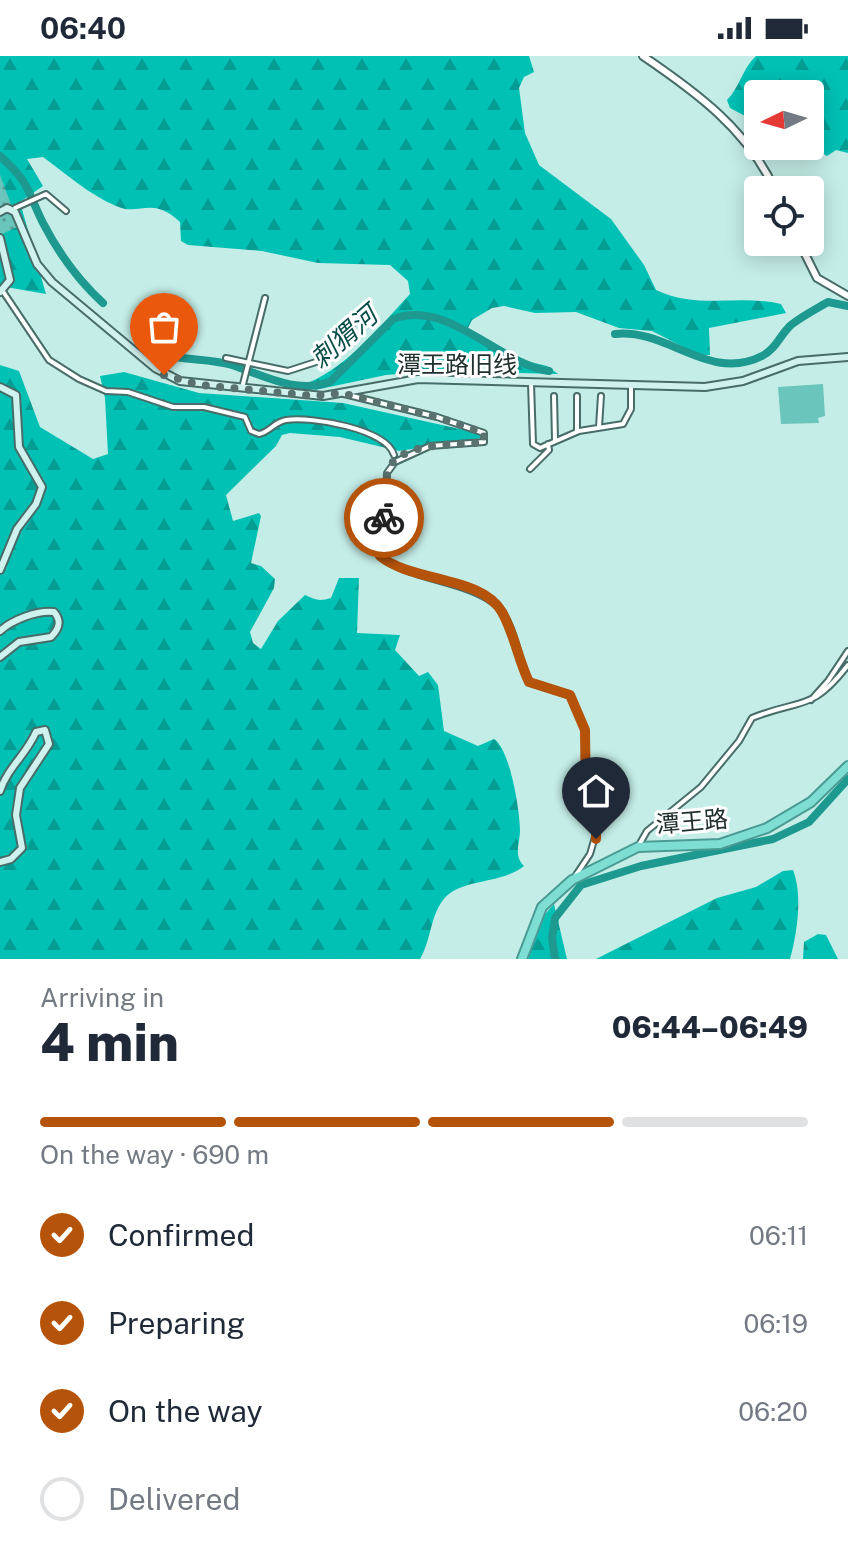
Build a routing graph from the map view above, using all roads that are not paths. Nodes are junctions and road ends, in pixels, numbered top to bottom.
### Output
1 (643, 56) edge
2 (768, 176) edge
3 (15, 208) dead end
4 (66, 211) dead end
5 (0, 212) edge
6 (0, 238) edge
7 (806, 256) edge
8 (1, 291) edge
9 (848, 296) edge
10 (265, 298) dead end
11 (352, 326) dead end
12 (848, 357) edge
13 (226, 358) dead end
14 (248, 364) junction
15 (531, 383) junction
16 (631, 386) junction
17 (0, 387) edge
18 (242, 388) junction
19 (341, 393) junction
20 (554, 396) dead end
21 (577, 396) dead end
22 (601, 396) dead end
23 (599, 427) junction
24 (577, 432) junction
25 (555, 440) junction
26 (548, 444) junction
27 (394, 455) dead end
28 (530, 469) dead end
29 (0, 570) edge
30 (0, 631) edge
31 (848, 651) edge
32 (0, 657) edge
33 (848, 665) edge
34 (810, 702) junction
35 (848, 766) edge
36 (0, 791) edge
37 (638, 847) junction
38 (0, 862) edge
39 (572, 880) junction
40 (522, 959) edge

1 - 2 street
3 - 4 street
5 - 18 main road, 潭王路旧线
6 - 8 main road
7 - 9 street
8 - 27 street
10 - 14 street
11 - 14 street
12 - 16 main road, 潭王路旧线
13 - 14 street
14 - 18 street
15 - 16 main road, 潭王路旧线
15 - 19 main road, 潭王路旧线
15 - 26 street
16 - 23 street
17 - 29 main road
18 - 19 main road, 潭王路旧线
19 - 39 street
20 - 25 street
21 - 24 street
22 - 23 street
23 - 24 street
24 - 25 street
25 - 26 street
26 - 28 street
30 - 32 main road
31 - 34 street
33 - 34 street
34 - 37 street
35 - 37 highway, 潭王路
36 - 38 main road
37 - 39 highway, 潭王路
39 - 40 highway, 潭王路

